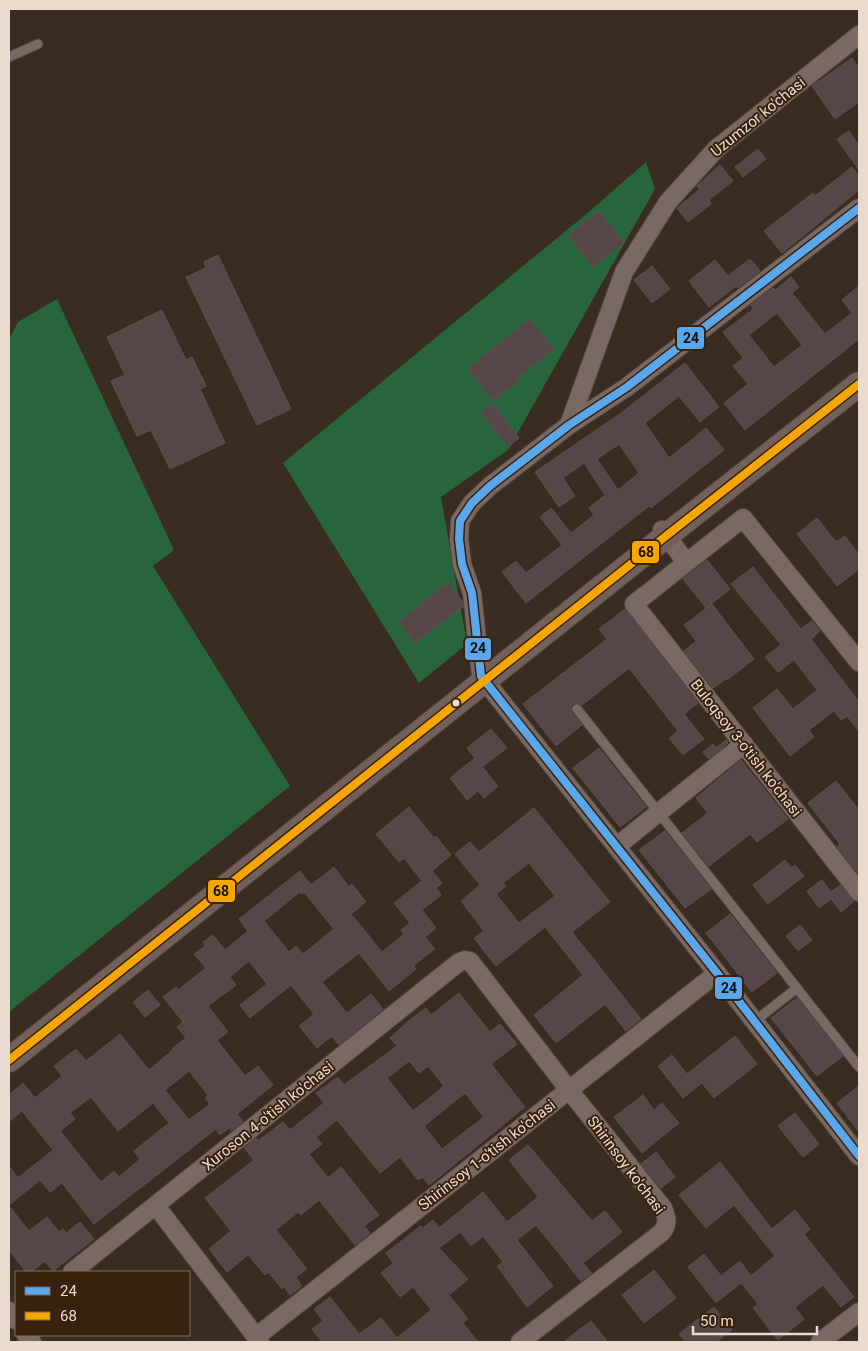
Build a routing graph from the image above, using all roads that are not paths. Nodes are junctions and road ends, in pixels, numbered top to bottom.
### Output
1 (859, 35) edge
2 (38, 44) dead end
3 (9, 57) edge
4 (859, 208) edge
5 (859, 375) edge
6 (859, 384) edge
7 (569, 425) junction
8 (664, 533) junction
9 (686, 562) junction
10 (859, 662) edge
11 (483, 678) junction
12 (577, 709) dead end
13 (744, 744) junction
14 (659, 813) junction
15 (616, 846) junction
16 (859, 892) edge
17 (465, 960) joint
18 (718, 973) junction
19 (797, 988) junction
20 (755, 1021) junction
21 (9, 1048) edge
22 (9, 1060) edge
23 (859, 1067) edge
24 (569, 1090) junction
25 (859, 1156) edge
26 (156, 1206) junction
27 (73, 1271) edge
28 (859, 1312) edge
29 (258, 1340) edge
30 (520, 1342) edge
31 (820, 1342) edge

1 - 7 street, Uzumzor ko'chasi
2 - 3 lane
4 - 7 street
5 - 8 main road
6 - 8 main road
7 - 11 street
8 - 9 street
8 - 11 main road
9 - 10 street
9 - 13 street, Buloqsoy 3-o'tish ko'chasi
11 - 15 street
11 - 21 main road
11 - 22 main road
12 - 14 lane
13 - 14 street
13 - 16 street, Buloqsoy 3-o'tish ko'chasi
14 - 15 street
14 - 19 lane
15 - 18 street
17 - 24 street, Shirinsoy ko'chasi
17 - 26 street, Xuroson 4-o'tish ko'chasi
18 - 20 street
18 - 24 street, Shirinsoy 1-o'tish ko'chasi
19 - 20 lane
19 - 23 lane
20 - 25 street
24 - 29 street, Shirinsoy 1-o'tish ko'chasi
24 - 30 street, Shirinsoy ko'chasi
26 - 27 street, Xuroson 4-o'tish ko'chasi
26 - 29 street
28 - 31 street

